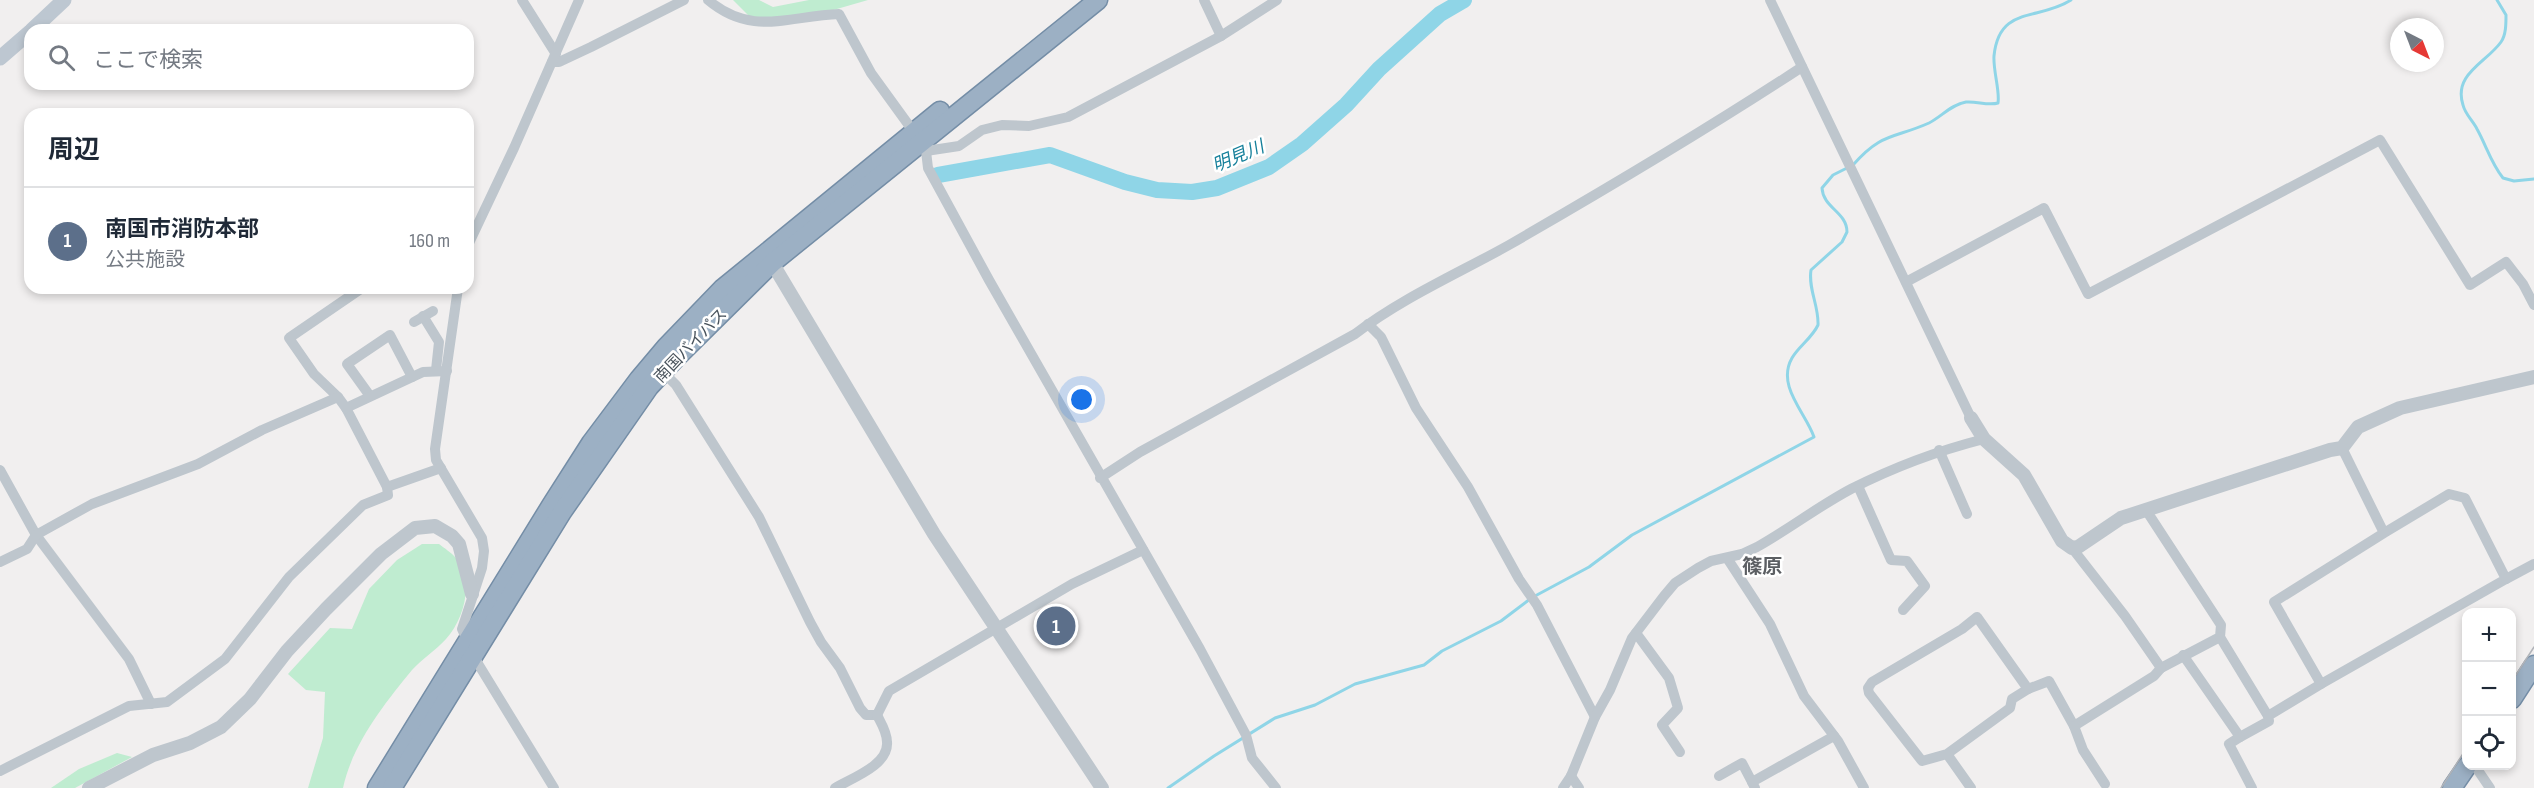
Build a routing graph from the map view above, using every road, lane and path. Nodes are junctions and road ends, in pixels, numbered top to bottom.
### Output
1 (64, 0) edge
2 (522, 0) edge
3 (579, 0) edge
4 (684, 0) edge
5 (708, 0) edge
6 (1080, 0) edge
7 (1098, 0) edge
8 (1204, 0) edge
9 (1277, 0) edge
10 (1770, 0) edge
11 (38, 24) edge
12 (1221, 36) junction
13 (24, 37) edge
14 (0, 58) edge
15 (554, 58) junction
16 (1802, 67) junction
17 (920, 142) junction
18 (474, 222) edge
19 (768, 257) junction
20 (1906, 282) junction
21 (353, 294) edge
22 (457, 294) edge
23 (2534, 305) edge
24 (423, 316) dead end
25 (1368, 324) junction
26 (658, 367) junction
27 (442, 371) junction
28 (412, 377) junction
29 (2534, 377) edge
30 (370, 396) junction
31 (338, 397) junction
32 (346, 408) junction
33 (1971, 418) joint
34 (1984, 439) junction
35 (2343, 448) junction
36 (1939, 450) junction
37 (441, 468) junction
38 (0, 470) edge
39 (1100, 478) junction
40 (1858, 486) junction
41 (387, 487) junction
42 (2146, 510) junction
43 (1967, 514) dead end
44 (2384, 532) junction
45 (36, 535) junction
46 (2072, 548) junction
47 (1143, 550) junction
48 (1727, 558) junction
49 (0, 562) edge
50 (2534, 564) edge
51 (2506, 579) junction
52 (472, 594) junction
53 (1902, 610) dead end
54 (997, 628) junction
55 (1636, 633) junction
56 (2220, 637) junction
57 (470, 647) junction
58 (2183, 655) junction
59 (2534, 665) edge
60 (2161, 668) junction
61 (2321, 684) junction
62 (2028, 689) junction
63 (2516, 692) edge
64 (151, 704) junction
65 (877, 715) junction
66 (2268, 716) junction
67 (1595, 717) junction
68 (2074, 726) junction
69 (1834, 736) junction
70 (2240, 737) junction
71 (1680, 752) dead end
72 (1947, 754) junction
73 (2464, 770) edge
74 (2478, 770) edge
75 (0, 771) edge
76 (1571, 776) junction
77 (1719, 776) dead end
78 (2105, 784) dead end
79 (1754, 785) edge
80 (89, 788) edge
81 (377, 788) edge
82 (392, 788) edge
83 (554, 788) edge
84 (836, 788) edge
85 (1102, 788) edge
86 (1276, 788) edge
87 (1563, 788) edge
88 (1579, 788) edge
89 (1864, 788) edge
90 (1971, 788) edge
91 (2252, 788) edge
92 (2452, 788) edge
93 (2490, 788) edge

1 - 11 main road
2 - 15 street
3 - 15 street
4 - 15 street
5 - 17 street
6 - 17 highway, 南国バイパス
7 - 17 highway, 南国バイパス
8 - 12 street
9 - 12 street
10 - 16 street
12 - 17 street
13 - 14 main road
15 - 18 street
16 - 20 street
16 - 25 street
17 - 19 highway, 南国バイパス
17 - 39 street
19 - 26 highway, 南国バイパス
19 - 54 street
20 - 23 street
20 - 33 street
21 - 31 street
22 - 27 street
24 - 27 street
25 - 39 street
25 - 67 street
26 - 57 highway, 南国バイパス
26 - 65 street
27 - 28 street
27 - 37 street
28 - 30 street
28 - 30 street
29 - 35 street
30 - 32 street
31 - 32 street
31 - 45 street
32 - 41 street
33 - 34 street
34 - 36 street
34 - 46 street
35 - 42 street
35 - 44 street
36 - 40 street
36 - 43 street
37 - 41 street
37 - 52 street
38 - 45 street
39 - 47 street
40 - 48 street
40 - 53 street
41 - 64 street
42 - 46 street
42 - 56 street
44 - 51 street
44 - 61 street
45 - 49 street
45 - 64 street
46 - 60 street
47 - 54 street
47 - 86 street
48 - 55 street
48 - 69 street
50 - 51 street
51 - 61 street
52 - 57 street
52 - 80 street
54 - 65 street
54 - 85 street
55 - 67 street
55 - 71 street
56 - 58 street
56 - 66 street
57 - 81 highway, 南国バイパス
57 - 82 highway, 南国バイパス
57 - 83 street
58 - 60 street
58 - 70 street
59 - 63 highway
60 - 68 street
61 - 66 street
62 - 68 street
62 - 72 street
62 - 72 street
64 - 75 street
65 - 84 street
66 - 70 street
67 - 76 street
68 - 78 street
69 - 79 street
69 - 89 street
70 - 91 street
72 - 90 street
73 - 92 highway
74 - 93 street
76 - 87 street
76 - 88 street
77 - 79 street

